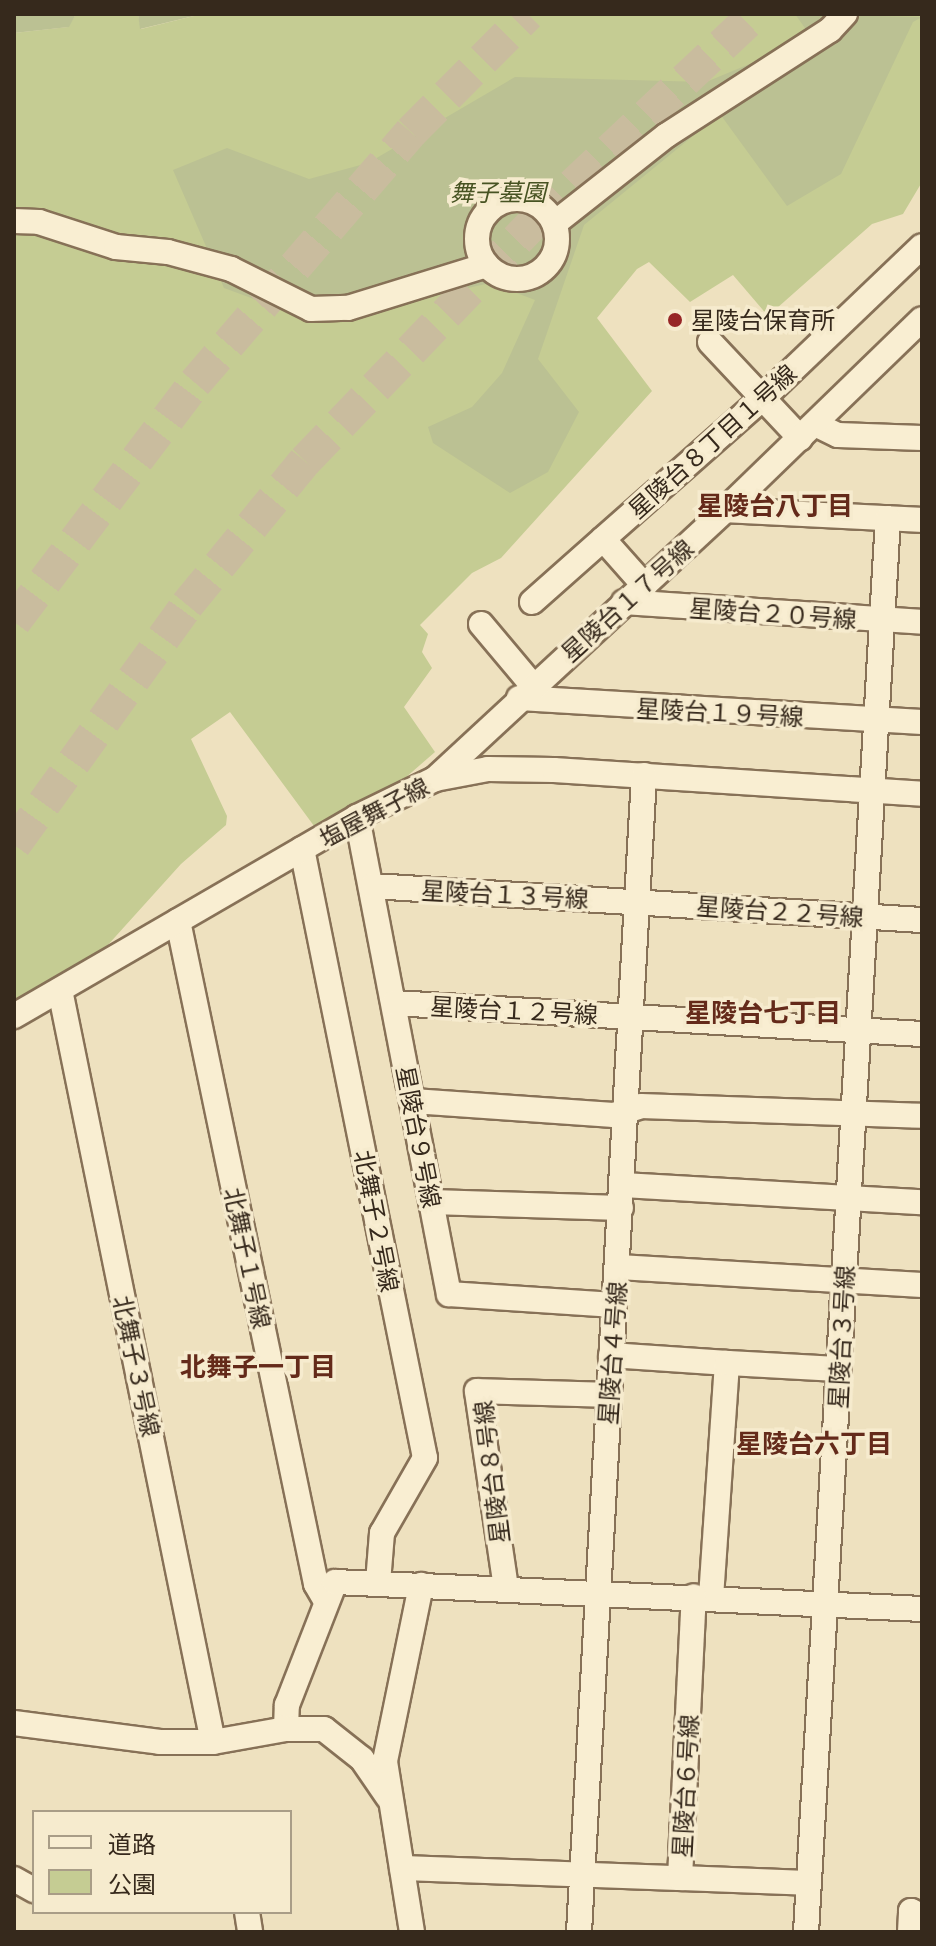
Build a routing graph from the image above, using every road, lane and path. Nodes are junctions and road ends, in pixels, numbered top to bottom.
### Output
1 (845, 14) edge
2 (14, 221) edge
3 (555, 223) junction
4 (922, 246) edge
5 (487, 265) junction
6 (922, 319) edge
7 (710, 342) dead end
8 (911, 343) edge
9 (762, 399) junction
10 (808, 431) junction
11 (922, 438) edge
12 (725, 510) junction
13 (888, 518) junction
14 (922, 520) edge
15 (603, 539) junction
16 (643, 584) junction
17 (532, 602) dead end
18 (624, 602) junction
19 (883, 620) junction
20 (922, 622) edge
21 (481, 624) dead end
22 (526, 692) junction
23 (877, 720) junction
24 (922, 722) edge
25 (644, 775) junction
26 (435, 779) junction
27 (873, 791) junction
28 (922, 794) edge
29 (357, 817) junction
30 (302, 849) junction
31 (372, 886) junction
32 (638, 902) junction
33 (867, 917) junction
34 (922, 920) edge
35 (178, 921) junction
36 (60, 990) junction
37 (394, 1003) junction
38 (14, 1016) edge
39 (634, 1017) junction
40 (862, 1031) junction
41 (922, 1034) edge
42 (413, 1101) junction
43 (627, 1110) junction
44 (856, 1114) junction
45 (922, 1116) edge
46 (622, 1196) junction
47 (850, 1197) junction
48 (432, 1202) junction
49 (922, 1202) edge
50 (618, 1267) junction
51 (844, 1281) junction
52 (922, 1285) edge
53 (614, 1305) junction
54 (611, 1355) junction
55 (727, 1363) junction
56 (839, 1369) junction
57 (609, 1395) junction
58 (378, 1583) junction
59 (421, 1585) junction
60 (506, 1588) junction
61 (598, 1591) junction
62 (703, 1596) junction
63 (326, 1601) junction
64 (826, 1603) junction
65 (922, 1609) edge
66 (14, 1723) edge
67 (286, 1729) junction
68 (213, 1742) junction
69 (388, 1797) junction
70 (402, 1868) junction
71 (582, 1874) junction
72 (680, 1878) junction
73 (808, 1883) junction
74 (922, 1916) edge
75 (412, 1932) edge
76 (579, 1932) edge
77 (806, 1932) edge
78 (910, 1932) edge

1 - 3 street
2 - 5 street
3 - 5 street
3 - 5 street
4 - 9 street, 星陵台８丁目１号線
6 - 8 street, 星陵台１７号線
7 - 9 street
8 - 10 street, 星陵台１７号線
9 - 10 street
9 - 15 street, 星陵台８丁目１号線
10 - 11 street
10 - 12 street, 星陵台１７号線
12 - 13 street
12 - 16 street, 星陵台１７号線
13 - 14 street
13 - 19 street, 星陵台３号線
15 - 16 street
15 - 17 street, 星陵台８丁目１号線
16 - 18 street, 星陵台１７号線
18 - 19 street, 星陵台２０号線
18 - 22 street, 星陵台１７号線
19 - 20 street, 星陵台２０号線
19 - 23 street, 星陵台３号線
21 - 22 street
22 - 23 street, 星陵台１９号線
22 - 26 street, 星陵台１７号線
23 - 24 street, 星陵台１９号線
23 - 27 street, 星陵台３号線
25 - 26 street, 塩屋舞子線
25 - 27 street, 塩屋舞子線
25 - 32 street, 星陵台４号線
26 - 29 street, 塩屋舞子線
27 - 28 street, 塩屋舞子線
27 - 33 street, 星陵台３号線
29 - 30 street, 塩屋舞子線
29 - 31 street, 星陵台９号線
30 - 35 street, 塩屋舞子線
30 - 58 street, 北舞子２号線
31 - 32 street, 星陵台１３号線
31 - 37 street, 星陵台９号線
32 - 33 street, 星陵台２２号線
32 - 39 street, 星陵台４号線
33 - 34 street, 星陵台２２号線
33 - 40 street, 星陵台３号線
35 - 36 street, 塩屋舞子線
35 - 63 street, 北舞子１号線
36 - 38 street, 塩屋舞子線
36 - 68 street, 北舞子３号線
37 - 39 street, 星陵台１２号線
37 - 42 street, 星陵台９号線
39 - 40 street, 星陵台１２号線
39 - 43 street, 星陵台４号線
40 - 41 street, 星陵台１２号線
40 - 44 street, 星陵台３号線
42 - 43 street
42 - 48 street, 星陵台９号線
43 - 44 street
43 - 46 street, 星陵台４号線
44 - 45 street
44 - 47 street, 星陵台３号線
46 - 47 street
46 - 48 street
46 - 50 street, 星陵台４号線
47 - 49 street
47 - 51 street, 星陵台３号線
48 - 53 street, 星陵台９号線
50 - 51 street
50 - 53 street, 星陵台４号線
51 - 52 street
51 - 56 street, 星陵台３号線
53 - 54 street, 星陵台４号線
54 - 55 street
54 - 57 street, 星陵台４号線
55 - 56 street
55 - 62 street, 星陵台６号線
56 - 64 street, 星陵台３号線
57 - 60 street, 星陵台８号線
57 - 61 street, 星陵台４号線
58 - 59 street
58 - 63 street
59 - 60 street
59 - 69 street
60 - 61 street
61 - 62 street
61 - 71 street, 星陵台４号線
62 - 64 street
62 - 72 street, 星陵台６号線
63 - 67 street
64 - 65 street
64 - 73 street, 星陵台３号線
66 - 68 street
67 - 68 street
67 - 69 street
69 - 70 street
70 - 71 street, 星陵台６号線
70 - 75 street
71 - 72 street, 星陵台６号線
71 - 76 street, 星陵台４号線
72 - 73 street
73 - 77 street, 星陵台３号線
74 - 78 street

